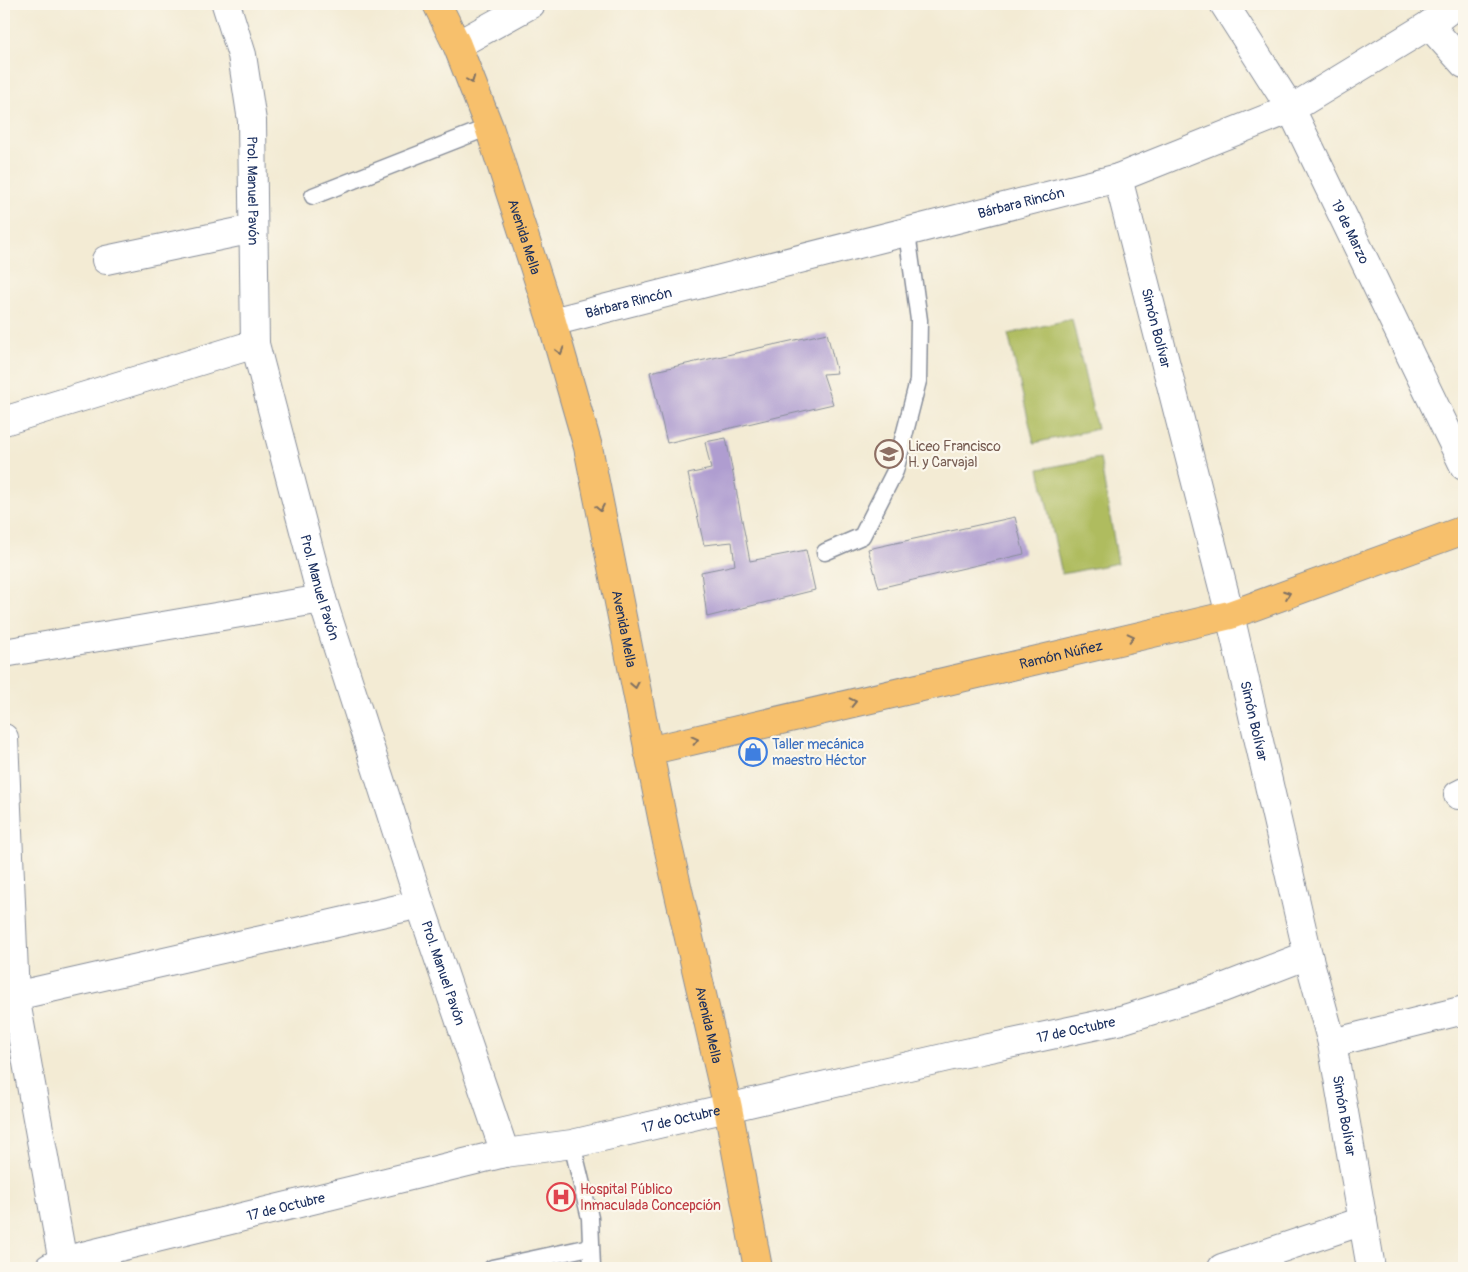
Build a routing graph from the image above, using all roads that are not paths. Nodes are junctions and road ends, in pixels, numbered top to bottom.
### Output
1 (226, 4) edge
2 (437, 4) edge
3 (531, 4) edge
4 (1224, 4) edge
5 (1457, 4) edge
6 (1429, 25) junction
7 (457, 46) junction
8 (1464, 64) edge
9 (1291, 109) junction
10 (490, 127) junction
11 (1118, 178) junction
12 (313, 196) dead end
13 (253, 229) junction
14 (907, 233) junction
15 (106, 260) dead end
16 (552, 322) junction
17 (255, 344) junction
18 (4, 421) edge
19 (1464, 466) edge
20 (1464, 530) edge
21 (825, 552) dead end
22 (322, 599) junction
23 (1230, 615) junction
24 (4, 653) edge
25 (4, 738) edge
26 (648, 751) junction
27 (420, 904) junction
28 (1308, 955) junction
29 (15, 996) junction
30 (1464, 1010) edge
31 (1332, 1043) junction
32 (728, 1108) junction
33 (572, 1144) junction
34 (505, 1153) junction
35 (1363, 1221) junction
36 (590, 1247) junction
37 (58, 1266) edge
38 (492, 1268) edge
39 (592, 1268) edge
40 (758, 1268) edge
41 (1222, 1268) edge
42 (1371, 1268) edge

1 - 13 street, Prol. Manuel Pavón
2 - 7 main road, Avenida Mella
3 - 7 street
4 - 9 street, 19 de Marzo
5 - 6 street, Bárbara Rincón
6 - 8 street
6 - 9 street, Bárbara Rincón
7 -> 10 main road, Avenida Mella
9 - 11 street, Bárbara Rincón
9 - 19 street, 19 de Marzo
10 - 12 lane
10 - 16 main road, Avenida Mella
11 - 14 street, Bárbara Rincón
11 - 23 street, Simón Bolívar
13 - 15 street
13 - 17 street, Prol. Manuel Pavón
14 - 16 street, Bárbara Rincón
14 - 21 lane
16 -> 26 main road, Avenida Mella
17 - 18 street
17 - 22 street, Prol. Manuel Pavón
23 -> 20 main road, Ramón Núñez
22 - 24 street
22 - 27 street, Prol. Manuel Pavón
26 -> 23 main road, Ramón Núñez
23 - 28 street, Simón Bolívar
25 - 29 street
26 - 32 main road, Avenida Mella
27 - 29 street
27 - 34 street, Prol. Manuel Pavón
28 - 31 street, Simón Bolívar
28 - 32 street, 17 de Octubre
29 - 37 street
30 - 31 street
31 - 35 street, Simón Bolívar
32 - 33 street, 17 de Octubre
32 - 40 main road, Avenida Mella
33 - 34 street, 17 de Octubre
33 - 36 lane
34 - 37 street, 17 de Octubre
35 - 41 street
35 - 42 street, Simón Bolívar
36 - 38 lane
36 - 39 lane

